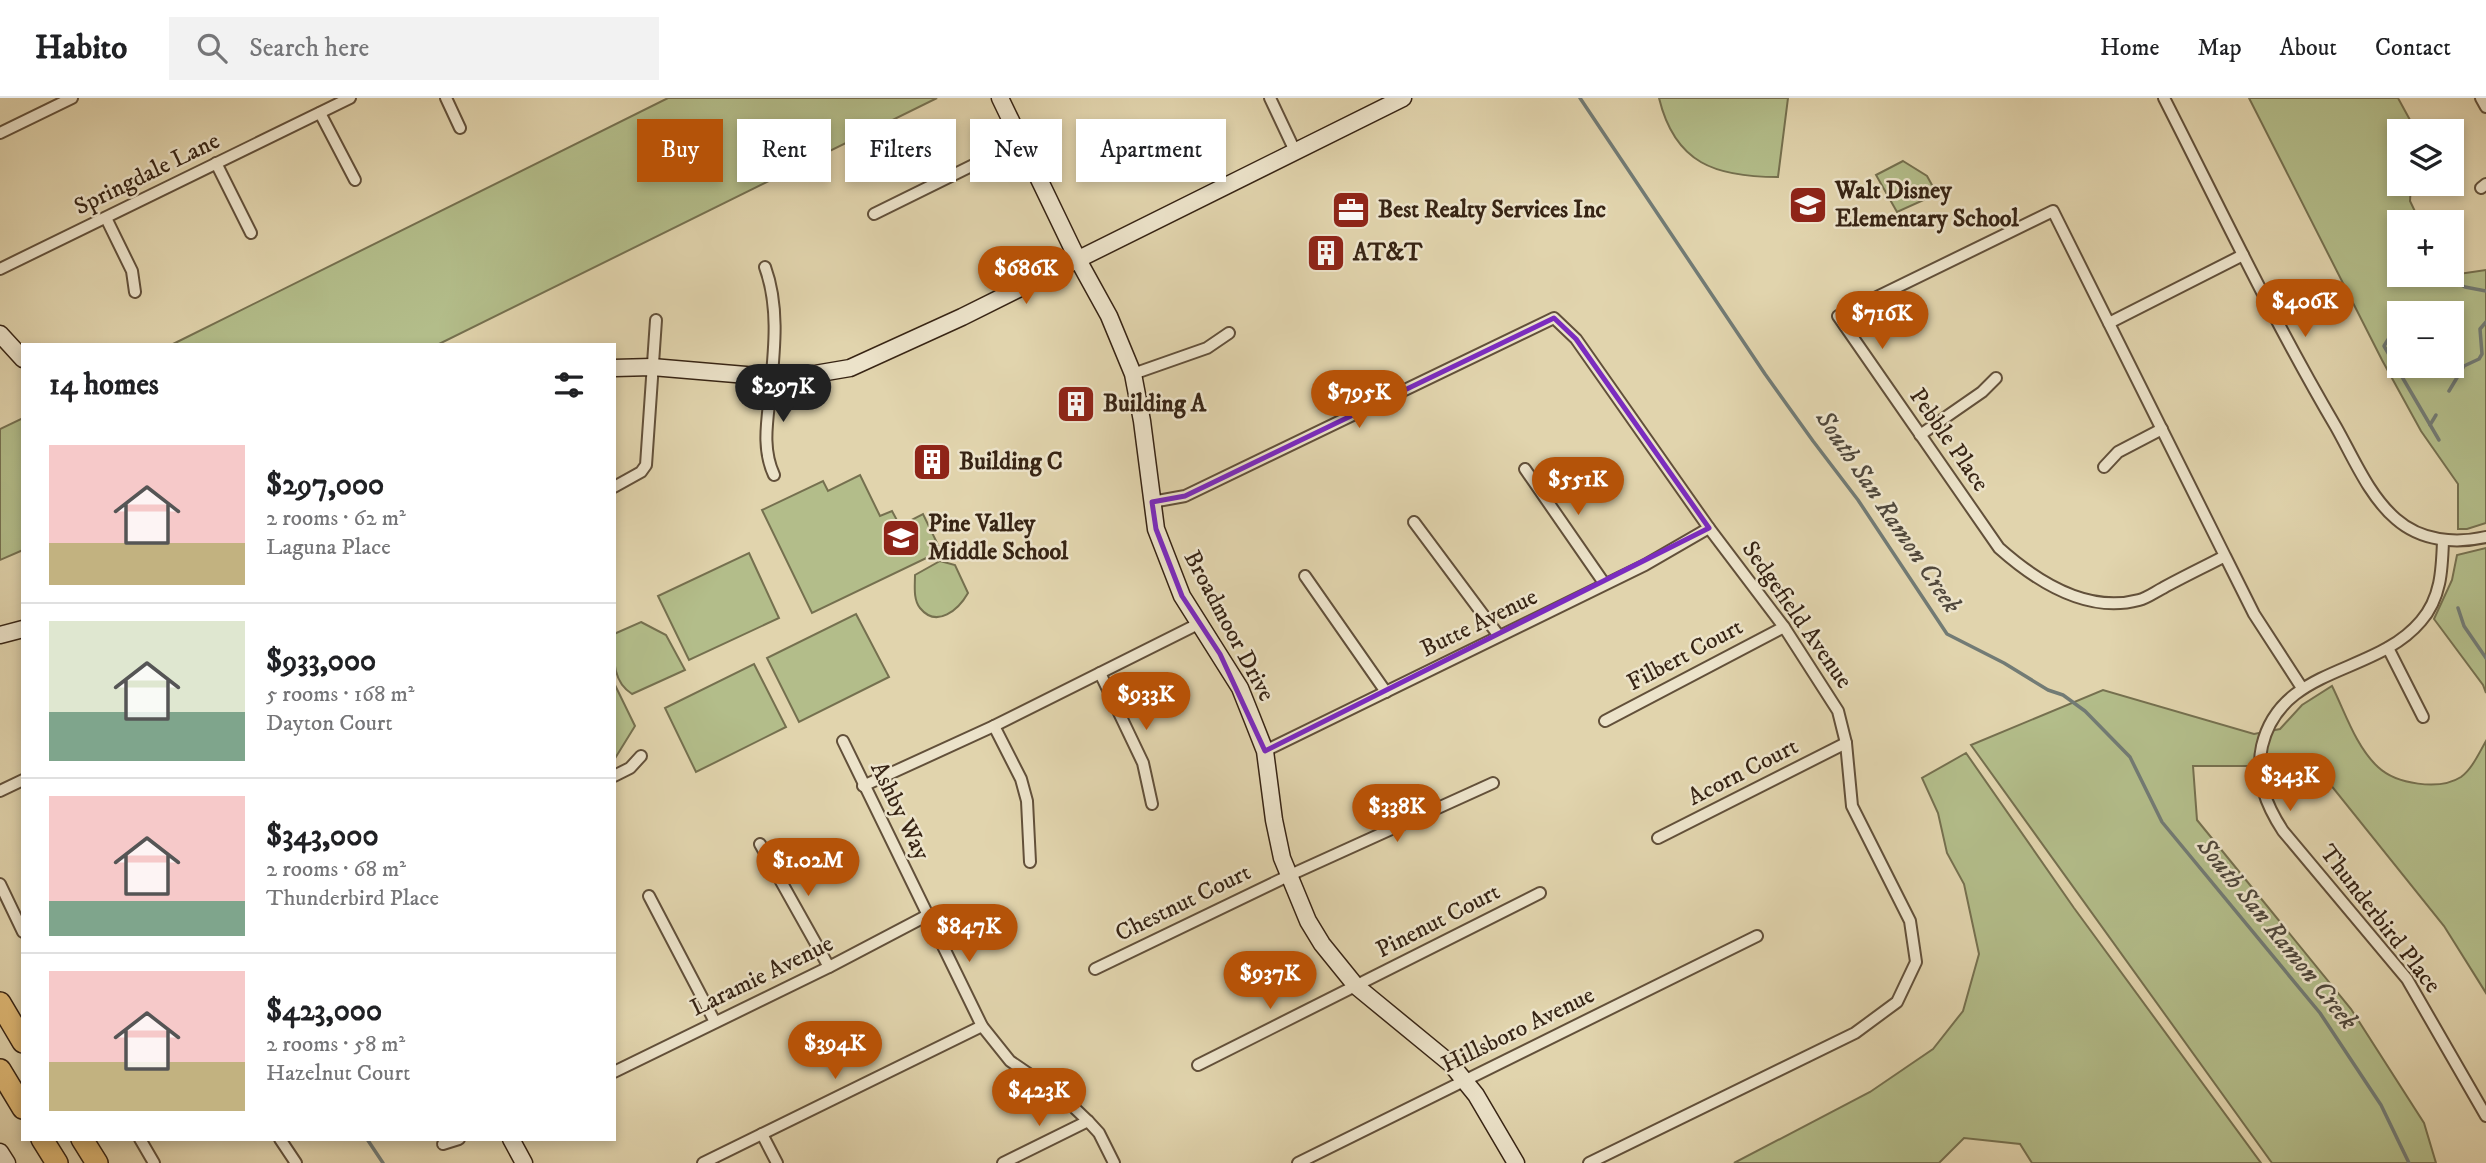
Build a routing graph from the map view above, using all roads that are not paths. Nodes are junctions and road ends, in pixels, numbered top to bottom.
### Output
1 (72, 98) edge
2 (350, 98) edge
3 (446, 98) edge
4 (1000, 98) edge
5 (1270, 98) edge
6 (1403, 98) edge
7 (2164, 98) edge
8 (2481, 98) edge
9 (2486, 107) edge
10 (320, 113) junction
11 (1010, 119) edge
12 (460, 128) dead end
13 (0, 133) edge
14 (1295, 151) junction
15 (216, 163) junction
16 (970, 167) edge
17 (355, 180) dead end
18 (1040, 182) edge
19 (874, 214) dead end
20 (106, 218) junction
21 (251, 233) dead end
22 (2243, 255) junction
23 (1077, 258) junction
24 (765, 267) dead end
25 (0, 269) edge
26 (135, 292) dead end
27 (656, 320) dead end
28 (2109, 323) junction
29 (1229, 333) dead end
30 (0, 334) edge
31 (21, 357) edge
32 (652, 367) junction
33 (616, 368) edge
34 (1133, 374) junction
35 (771, 377) junction
36 (1996, 378) dead end
37 (2162, 429) junction
38 (1920, 435) junction
39 (2104, 467) dead end
40 (1525, 469) dead end
41 (774, 475) dead end
42 (616, 486) edge
43 (1152, 502) junction
44 (1414, 523) dead end
45 (1709, 528) junction
46 (2486, 537) edge
47 (2443, 541) junction
48 (2225, 556) junction
49 (1305, 576) dead end
50 (1604, 583) junction
51 (1198, 624) junction
52 (1784, 626) junction
53 (21, 630) edge
54 (0, 635) edge
55 (1499, 636) junction
56 (2388, 648) junction
57 (1100, 673) junction
58 (2302, 688) junction
59 (1387, 692) junction
60 (2423, 718) dead end
61 (1605, 721) dead end
62 (994, 726) junction
63 (843, 741) dead end
64 (1846, 743) junction
65 (1265, 751) junction
66 (641, 756) dead end
67 (616, 775) edge
68 (21, 781) edge
69 (1493, 783) dead end
70 (863, 786) junction
71 (0, 791) edge
72 (1153, 804) dead end
73 (1658, 838) dead end
74 (760, 844) dead end
75 (1030, 862) dead end
76 (1288, 876) junction
77 (0, 884) edge
78 (1540, 893) dead end
79 (649, 895) dead end
80 (928, 915) junction
81 (21, 924) edge
82 (1757, 936) dead end
83 (829, 967) junction
84 (1095, 969) dead end
85 (1356, 986) junction
86 (0, 1003) edge
87 (715, 1022) junction
88 (982, 1026) junction
89 (21, 1039) edge
90 (1198, 1065) dead end
91 (0, 1070) edge
92 (616, 1071) edge
93 (1464, 1080) junction
94 (21, 1105) edge
95 (2486, 1116) edge
96 (1088, 1121) junction
97 (762, 1134) junction
98 (43, 1141) edge
99 (83, 1141) edge
100 (282, 1141) edge
101 (453, 1141) edge
102 (512, 1141) edge
103 (141, 1142) edge
104 (443, 1144) dead end
105 (0, 1152) edge
106 (7, 1163) edge
107 (57, 1163) edge
108 (97, 1163) edge
109 (154, 1163) edge
110 (296, 1163) edge
111 (524, 1163) edge
112 (703, 1163) edge
113 (777, 1163) edge
114 (1003, 1163) edge
115 (1114, 1163) edge
116 (1297, 1163) edge
117 (1516, 1163) edge
118 (1589, 1163) edge

1 - 13 street
2 - 10 street, Springdale Lane
3 - 12 street
4 - 11 street, Broadmoor Drive
5 - 14 street
6 - 14 street
7 - 22 street
8 - 9 street
10 - 15 street, Springdale Lane
10 - 17 street
14 - 23 street
15 - 20 street, Springdale Lane
15 - 21 street
16 - 19 street
18 - 23 street, Broadmoor Drive
20 - 25 street, Springdale Lane
20 - 26 street
22 - 28 street
22 - 47 street
23 - 34 street, Broadmoor Drive
23 - 35 street
24 - 35 street
27 - 32 street
28 - 37 street, Pebble Place
28 - 38 street, Pebble Place
29 - 34 street
30 - 31 street
32 - 33 street
32 - 35 street
32 - 42 street
34 - 43 street, Broadmoor Drive
35 - 41 street
36 - 38 street
37 - 39 street
37 - 48 street, Pebble Place
38 - 48 street, Pebble Place
40 - 50 street
43 - 45 street, Sedgefield Avenue
43 - 51 street, Broadmoor Drive
44 - 55 street
45 - 50 street, Butte Avenue
45 - 52 street, Sedgefield Avenue
46 - 47 street
47 - 56 street, Thunderbird Place
48 - 58 street, Pebble Place
49 - 59 street
50 - 55 street, Butte Avenue
51 - 57 street
51 - 65 street, Broadmoor Drive
52 - 61 street, Filbert Court
52 - 64 street, Sedgefield Avenue
53 - 54 street
55 - 59 street, Butte Avenue
56 - 58 street, Thunderbird Place
56 - 60 street
57 - 62 street
57 - 72 street
58 - 95 street, Thunderbird Place
59 - 65 street, Butte Avenue
62 - 70 street
62 - 75 street
63 - 70 street, Ashby Way
64 - 73 street, Acorn Court
64 - 118 street, Sedgefield Avenue
65 - 76 street, Broadmoor Drive
66 - 67 street
68 - 71 street
69 - 76 street, Chestnut Court
70 - 80 street, Ashby Way
74 - 83 street
76 - 84 street, Chestnut Court
76 - 85 street, Broadmoor Drive
77 - 81 street
78 - 85 street, Pinenut Court
79 - 87 street
80 - 83 street, Laramie Avenue
80 - 88 street, Ashby Way
82 - 93 street, Hillsboro Avenue
83 - 87 street, Laramie Avenue
85 - 90 street, Pinenut Court
85 - 93 street, Broadmoor Drive
86 - 89 highway
87 - 92 street, Laramie Avenue
88 - 96 street, Ashby Way
88 - 97 street
91 - 94 highway
93 - 116 street, Hillsboro Avenue
93 - 117 street, Broadmoor Drive
96 - 114 street
96 - 115 street, Ashby Way
97 - 112 street
97 - 113 street
98 - 107 highway
99 - 108 highway
100 - 110 street
101 - 104 street
102 - 111 street
103 - 109 street
105 - 106 street

